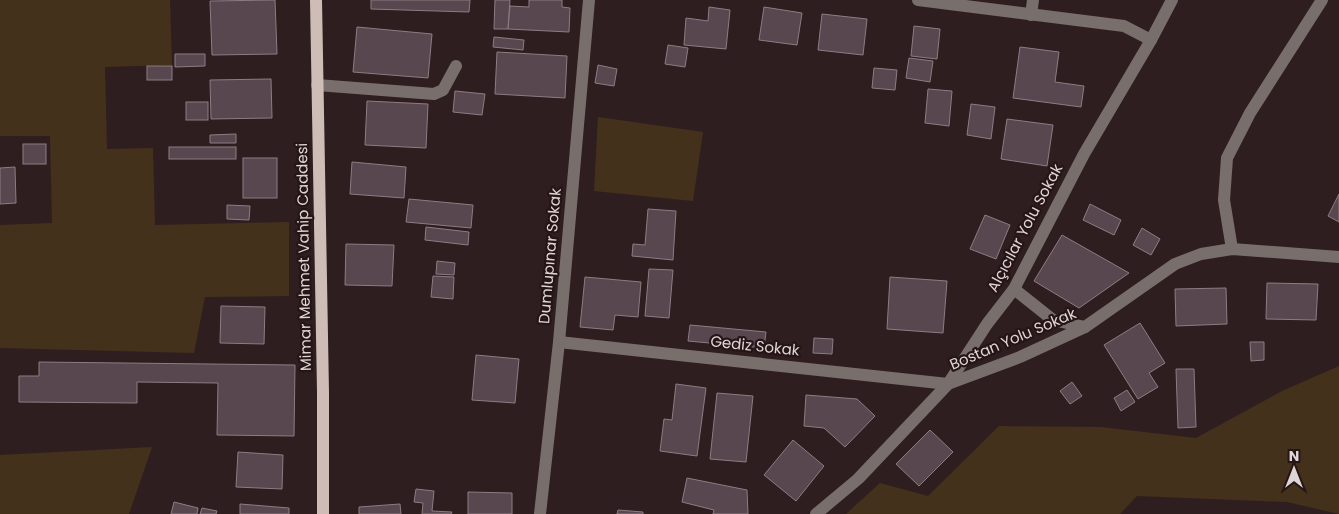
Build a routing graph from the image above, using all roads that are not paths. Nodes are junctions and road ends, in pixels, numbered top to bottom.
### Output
1 (316, 0) edge
2 (589, 0) edge
3 (918, 0) edge
4 (1033, 0) edge
5 (1172, 0) edge
6 (1322, 0) edge
7 (1031, 14) junction
8 (1151, 40) junction
9 (456, 66) dead end
10 (318, 85) junction
11 (1232, 249) junction
12 (1339, 257) edge
13 (1014, 289) junction
14 (1085, 327) junction
15 (559, 342) junction
16 (948, 384) junction
17 (322, 514) edge
18 (540, 514) edge
19 (816, 514) edge

1 - 10 main road, Mimar Mehmet Vahip Caddesi
2 - 15 street, Dumlupınar Sokak
3 - 7 street
4 - 7 street
5 - 8 street, Alçıcılar Yolu Sokak
6 - 11 street
7 - 8 street
8 - 13 street, Alçıcılar Yolu Sokak
9 - 10 street
10 - 17 main road, Mimar Mehmet Vahip Caddesi
11 - 12 street, Bostan Yolu Sokak
11 - 14 street, Bostan Yolu Sokak
13 - 14 street
13 - 16 street, Alçıcılar Yolu Sokak
14 - 16 street, Bostan Yolu Sokak
15 - 16 street, Gediz Sokak
15 - 18 street, Dumlupınar Sokak
16 - 19 street, Alçıcılar Yolu Sokak

